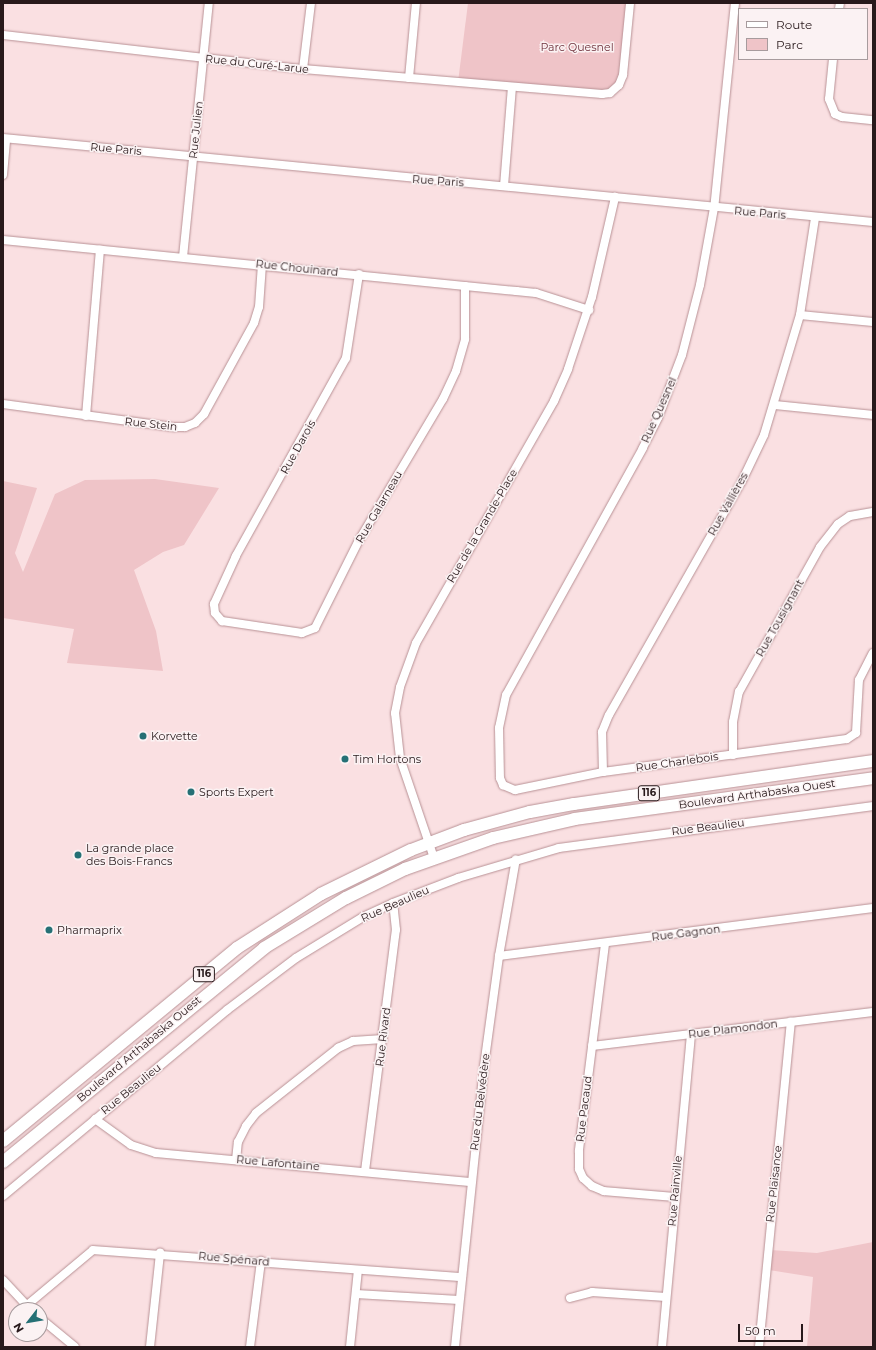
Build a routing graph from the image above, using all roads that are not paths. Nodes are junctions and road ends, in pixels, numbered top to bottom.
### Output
1 (209, 3) edge
2 (312, 3) edge
3 (416, 3) edge
4 (630, 3) edge
5 (735, 3) edge
6 (3, 35) edge
7 (203, 58) junction
8 (833, 60) edge
9 (303, 69) junction
10 (409, 78) junction
11 (512, 87) junction
12 (873, 120) edge
13 (5, 138) edge
14 (193, 156) junction
15 (3, 175) edge
16 (504, 186) junction
17 (615, 197) junction
18 (714, 208) junction
19 (815, 218) junction
20 (873, 222) edge
21 (3, 240) edge
22 (100, 250) junction
23 (183, 257) junction
24 (262, 264) junction
25 (359, 274) junction
26 (465, 286) junction
27 (589, 310) junction
28 (800, 315) junction
29 (873, 322) edge
30 (3, 404) edge
31 (775, 405) junction
32 (873, 415) edge
33 (86, 416) junction
34 (873, 512) edge
35 (214, 613) joint
36 (873, 653) edge
37 (733, 755) junction
38 (873, 761) edge
39 (603, 772) junction
40 (873, 778) edge
41 (503, 785) joint
42 (873, 806) edge
43 (429, 843) junction
44 (434, 858) junction
45 (516, 859) junction
46 (394, 903) junction
47 (873, 908) edge
48 (605, 944) junction
49 (499, 956) junction
50 (873, 1012) edge
51 (791, 1022) junction
52 (691, 1035) junction
53 (383, 1039) junction
54 (592, 1046) junction
55 (95, 1119) junction
56 (3, 1141) edge
57 (236, 1160) junction
58 (3, 1162) edge
59 (365, 1171) junction
60 (470, 1182) junction
61 (3, 1196) edge
62 (674, 1197) junction
63 (160, 1253) junction
64 (261, 1261) junction
65 (358, 1270) junction
66 (462, 1278) junction
67 (3, 1280) edge
68 (356, 1294) junction
69 (666, 1297) junction
70 (570, 1298) dead end
71 (459, 1300) junction
72 (23, 1302) edge
73 (36, 1302) edge
74 (48, 1325) edge
75 (75, 1347) edge
76 (150, 1347) edge
77 (250, 1347) edge
78 (350, 1347) edge
79 (455, 1347) edge
80 (662, 1347) edge
81 (759, 1347) edge

1 - 7 street, Rue Julien
2 - 9 street
3 - 10 street
4 - 11 street, Rue du Curé-Larue
5 - 18 street, Rue Quesnel
6 - 7 street, Rue du Curé-Larue
7 - 9 street, Rue du Curé-Larue
7 - 14 street, Rue Julien
8 - 12 street
9 - 10 street, Rue du Curé-Larue
10 - 11 street, Rue du Curé-Larue
11 - 16 street
13 - 14 street, Rue Paris
13 - 15 street
14 - 16 street, Rue Paris
14 - 23 street, Rue Julien
16 - 17 street, Rue Paris
17 - 18 street, Rue Paris
17 - 27 street, Rue de la Grande-Place
18 - 19 street, Rue Paris
18 - 41 street, Rue Quesnel
19 - 20 street, Rue Paris
19 - 28 street, Rue Vallières
21 - 22 street, Rue Chouinard
22 - 23 street, Rue Chouinard
22 - 33 street
23 - 24 street, Rue Chouinard
24 - 25 street, Rue Chouinard
24 - 33 street, Rue Stein
25 - 26 street, Rue Chouinard
25 - 35 street, Rue Darois
26 - 27 street, Rue Chouinard
26 - 35 street, Rue Galarneau
27 - 43 street, Rue de la Grande-Place
28 - 29 street
28 - 31 street, Rue Vallières
30 - 33 street, Rue Stein
31 - 32 street
31 - 39 street, Rue Vallières
34 - 37 street, Rue Tousignant
36 - 37 street, Rue Charlebois
37 - 39 street, Rue Charlebois
38 - 43 main road, Boulevard Arthabaska Ouest / 116
39 - 41 street, Rue Charlebois
40 - 44 main road, Boulevard Arthabaska Ouest / 116
42 - 45 street, Rue Beaulieu
43 - 44 street, Rue de la Grande-Place
43 - 56 main road, Boulevard Arthabaska Ouest / 116
44 - 58 main road, Boulevard Arthabaska Ouest / 116
45 - 46 street, Rue Beaulieu
45 - 49 street, Rue du Belvédère
46 - 53 street, Rue Rivard
46 - 55 street, Rue Beaulieu
47 - 48 street, Rue Gagnon
48 - 49 street, Rue Gagnon
48 - 54 street, Rue Pacaud
49 - 60 street, Rue du Belvédère
50 - 51 street, Rue Plamondon
51 - 52 street, Rue Plamondon
51 - 81 street, Rue Plaisance
52 - 54 street, Rue Plamondon
52 - 62 street, Rue Rainville
53 - 57 street
53 - 59 street, Rue Rivard
54 - 62 street, Rue Pacaud
55 - 57 street, Rue Lafontaine
55 - 61 street, Rue Beaulieu
57 - 59 street, Rue Lafontaine
59 - 60 street, Rue Lafontaine
60 - 66 street, Rue du Belvédère
62 - 69 street, Rue Rainville
63 - 64 street, Rue Spénard
63 - 73 street, Rue Spénard
63 - 76 street
64 - 65 street, Rue Spénard
64 - 77 street
65 - 66 street, Rue Spénard
65 - 68 street
66 - 71 street, Rue du Belvédère
67 - 72 street
68 - 71 street
68 - 78 street
69 - 70 street
69 - 80 street, Rue Rainville
71 - 79 street, Rue du Belvédère
74 - 75 street

